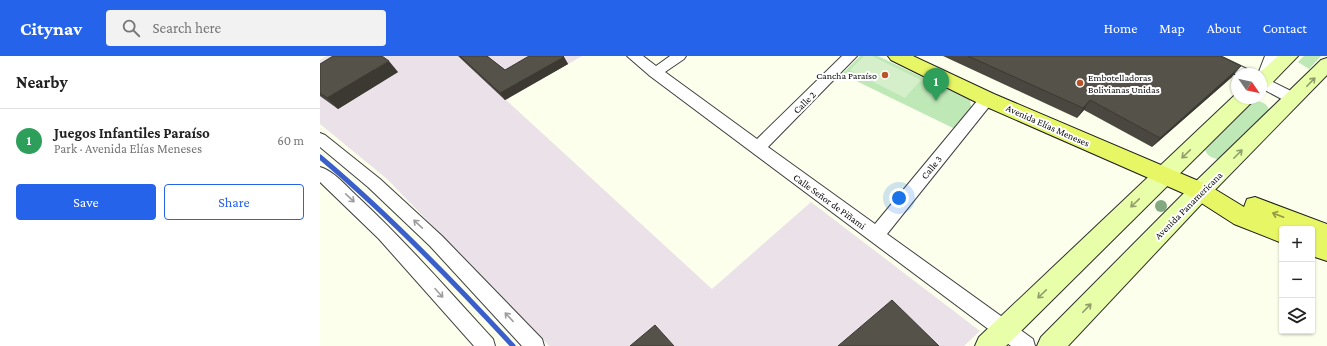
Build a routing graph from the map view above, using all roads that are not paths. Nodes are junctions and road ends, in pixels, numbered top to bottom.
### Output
1 (634, 56) edge
2 (679, 56) edge
3 (850, 56) edge
4 (896, 56) edge
5 (1209, 56) edge
6 (1272, 56) edge
7 (1289, 56) edge
8 (1327, 64) edge
9 (1234, 68) edge
10 (1267, 68) edge
11 (655, 73) junction
12 (1267, 76) edge
13 (1267, 85) edge
14 (987, 98) junction
15 (1294, 99) junction
16 (1238, 104) edge
17 (320, 139) edge
18 (758, 148) junction
19 (320, 173) edge
20 (1163, 176) junction
21 (1200, 191) junction
22 (1279, 232) edge
23 (1327, 234) edge
24 (876, 235) junction
25 (1315, 246) edge
26 (1327, 251) edge
27 (1004, 330) junction
28 (486, 346) edge
29 (535, 346) edge
30 (988, 346) edge
31 (1026, 346) edge
32 (1050, 346) edge

1 - 11 street, Calle Señor de Piñami
2 - 11 street
3 - 18 street, Calle 2
4 - 14 main road, Avenida Elías Meneses
5 - 9 street
6 - 10 street
7 - 12 main road
15 -> 8 main road, Avenida Panamericana
11 - 18 street, Calle Señor de Piñami
13 - 15 street
14 - 20 main road, Avenida Elías Meneses
14 - 24 street, Calle 3
21 -> 15 main road, Avenida Panamericana
16 -> 20 main road
29 -> 17 street
18 - 24 street, Calle Señor de Piñami
19 -> 28 street
20 - 21 main road, Avenida Elías Meneses
20 -> 27 main road
21 - 22 main road, Avenida Elías Meneses
23 -> 21 main road, Avenida Elías Meneses
32 -> 21 main road, Avenida Panamericana
24 - 27 street, Calle Señor de Piñami
25 - 26 main road
27 - 30 main road
27 - 31 street, Calle Señor de Piñami

